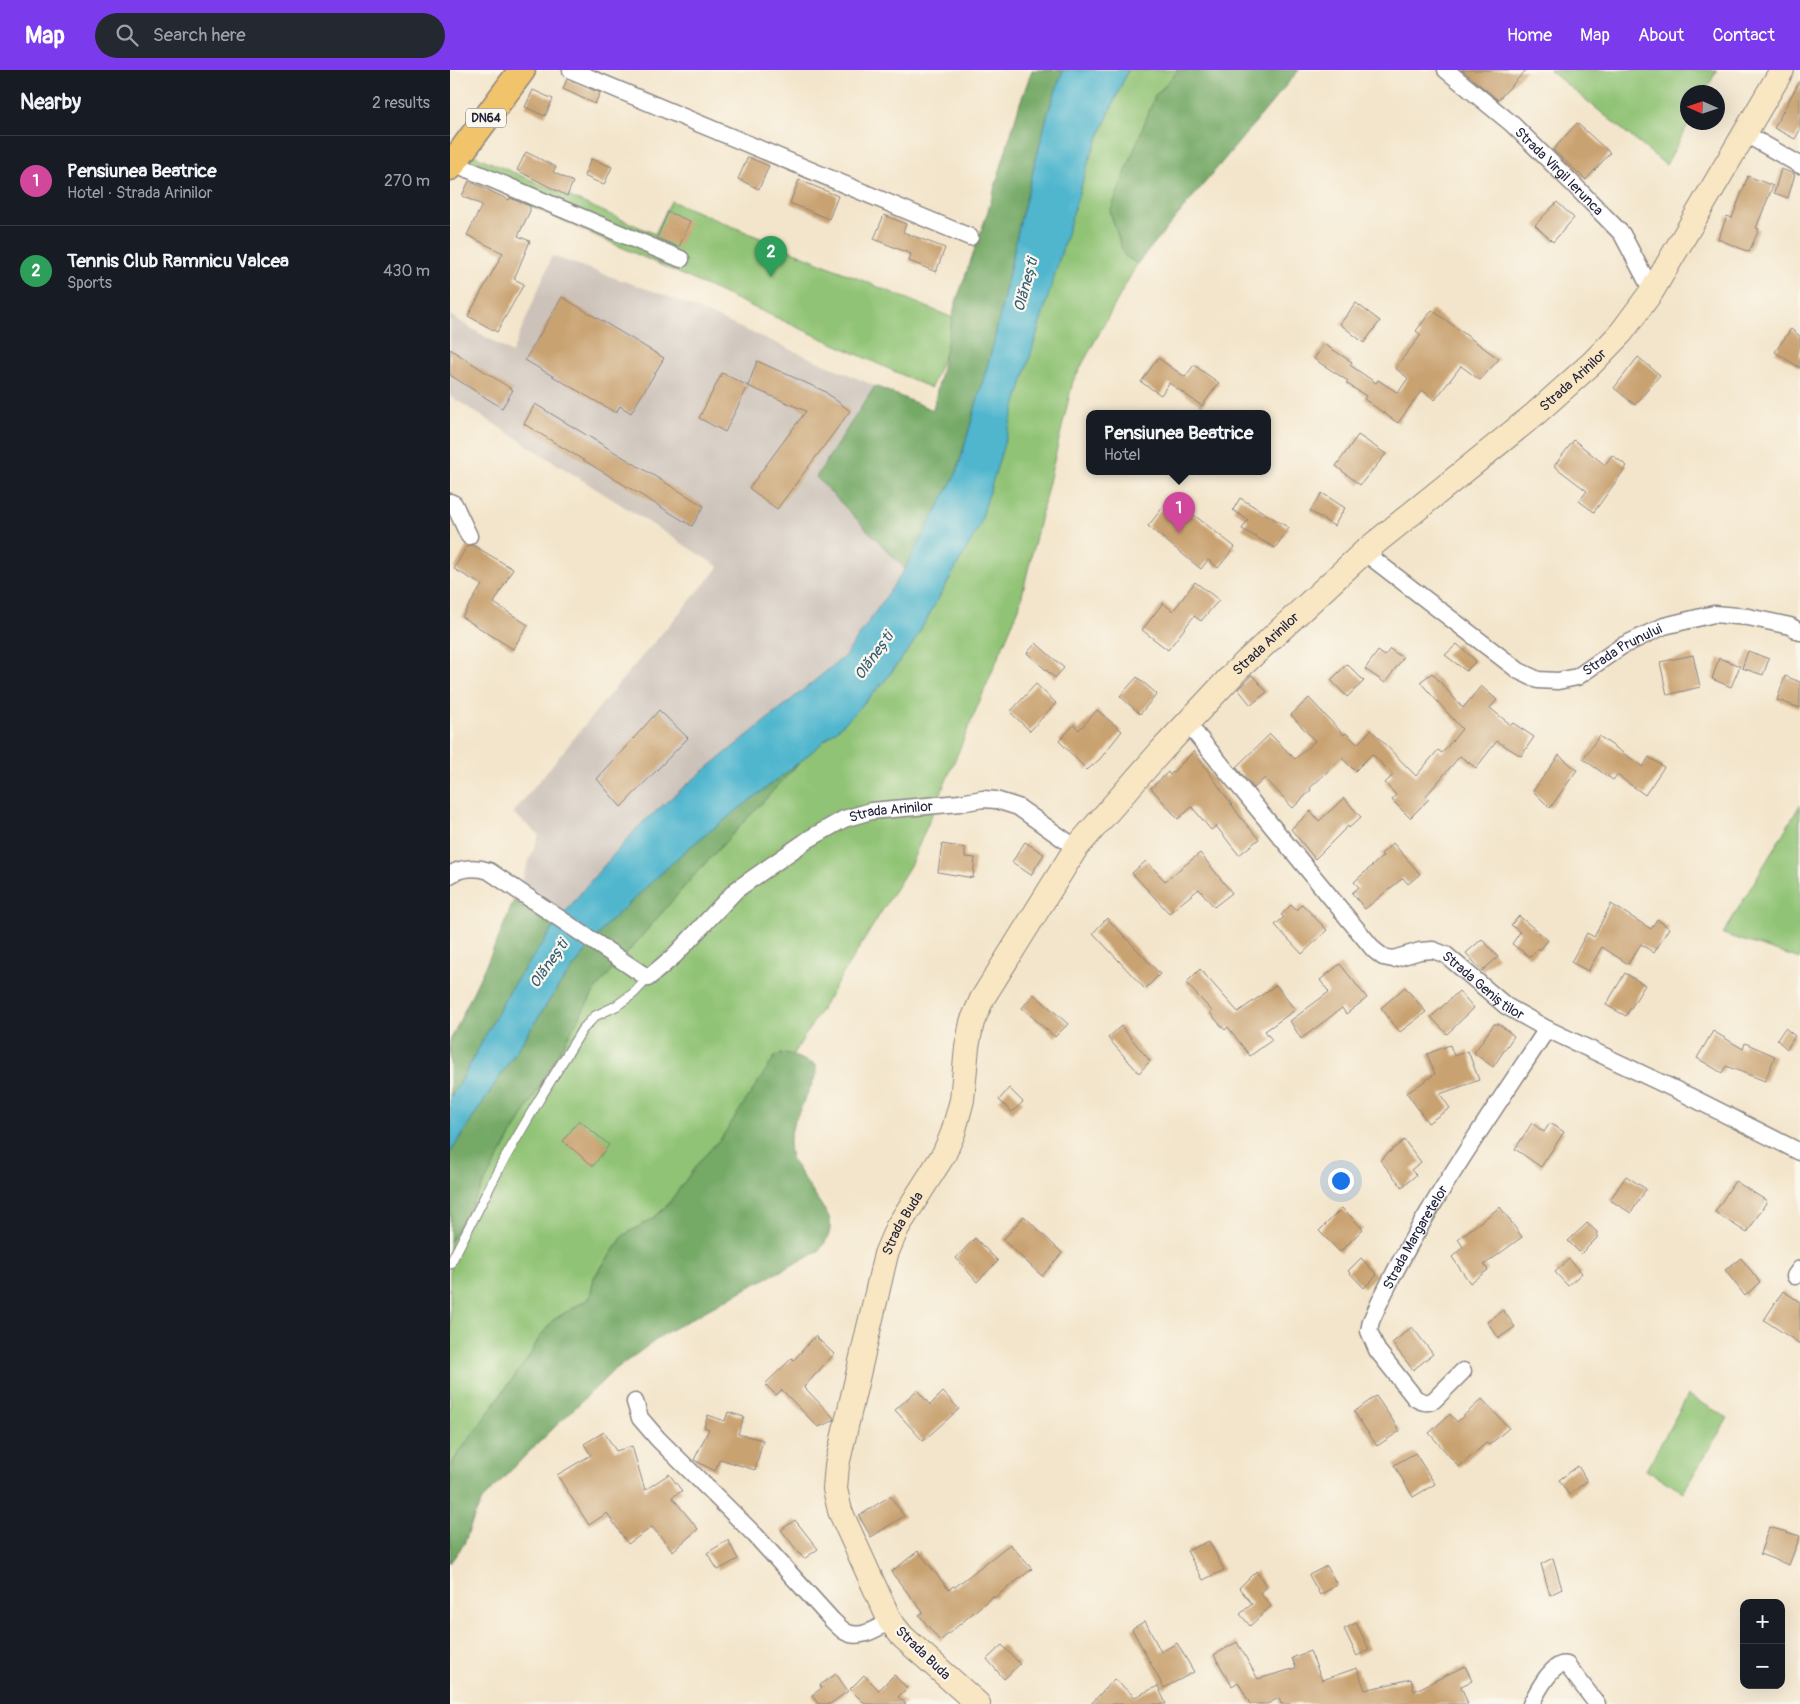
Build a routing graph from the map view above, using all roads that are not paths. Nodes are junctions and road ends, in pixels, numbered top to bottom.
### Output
1 (522, 70) edge
2 (571, 70) edge
3 (1446, 70) edge
4 (1782, 70) edge
5 (1744, 133) junction
6 (452, 165) edge
7 (1800, 165) edge
8 (970, 237) dead end
9 (680, 259) dead end
10 (1652, 291) junction
11 (450, 502) edge
12 (469, 536) dead end
13 (1364, 552) junction
14 (1800, 632) edge
15 (1187, 723) junction
16 (1076, 848) junction
17 (450, 875) edge
18 (648, 978) junction
19 (1547, 1029) junction
20 (1800, 1152) edge
21 (450, 1264) edge
22 (1463, 1371) dead end
23 (635, 1402) dead end
24 (890, 1621) junction
25 (978, 1704) edge
26 (1531, 1704) edge
27 (1597, 1704) edge

1 - 6 main road, DN64
2 - 8 street
3 - 10 street, Strada Virgil Ierunca
4 - 5 street, Strada Arinilor
5 - 7 street
5 - 10 street, Strada Arinilor
6 - 9 street
10 - 13 street, Strada Arinilor
11 - 12 street
13 - 14 street, Strada Prunului
13 - 15 street, Strada Arinilor
15 - 16 street, Strada Arinilor
15 - 19 street, Strada Geniștilor
16 - 18 street, Strada Arinilor
16 - 24 street, Strada Buda
17 - 18 street
18 - 21 lane
19 - 20 street, Strada Geniștilor
19 - 22 street, Strada Margaretelor
23 - 24 street, Strada Buda
24 - 25 street, Strada Buda
26 - 27 street

